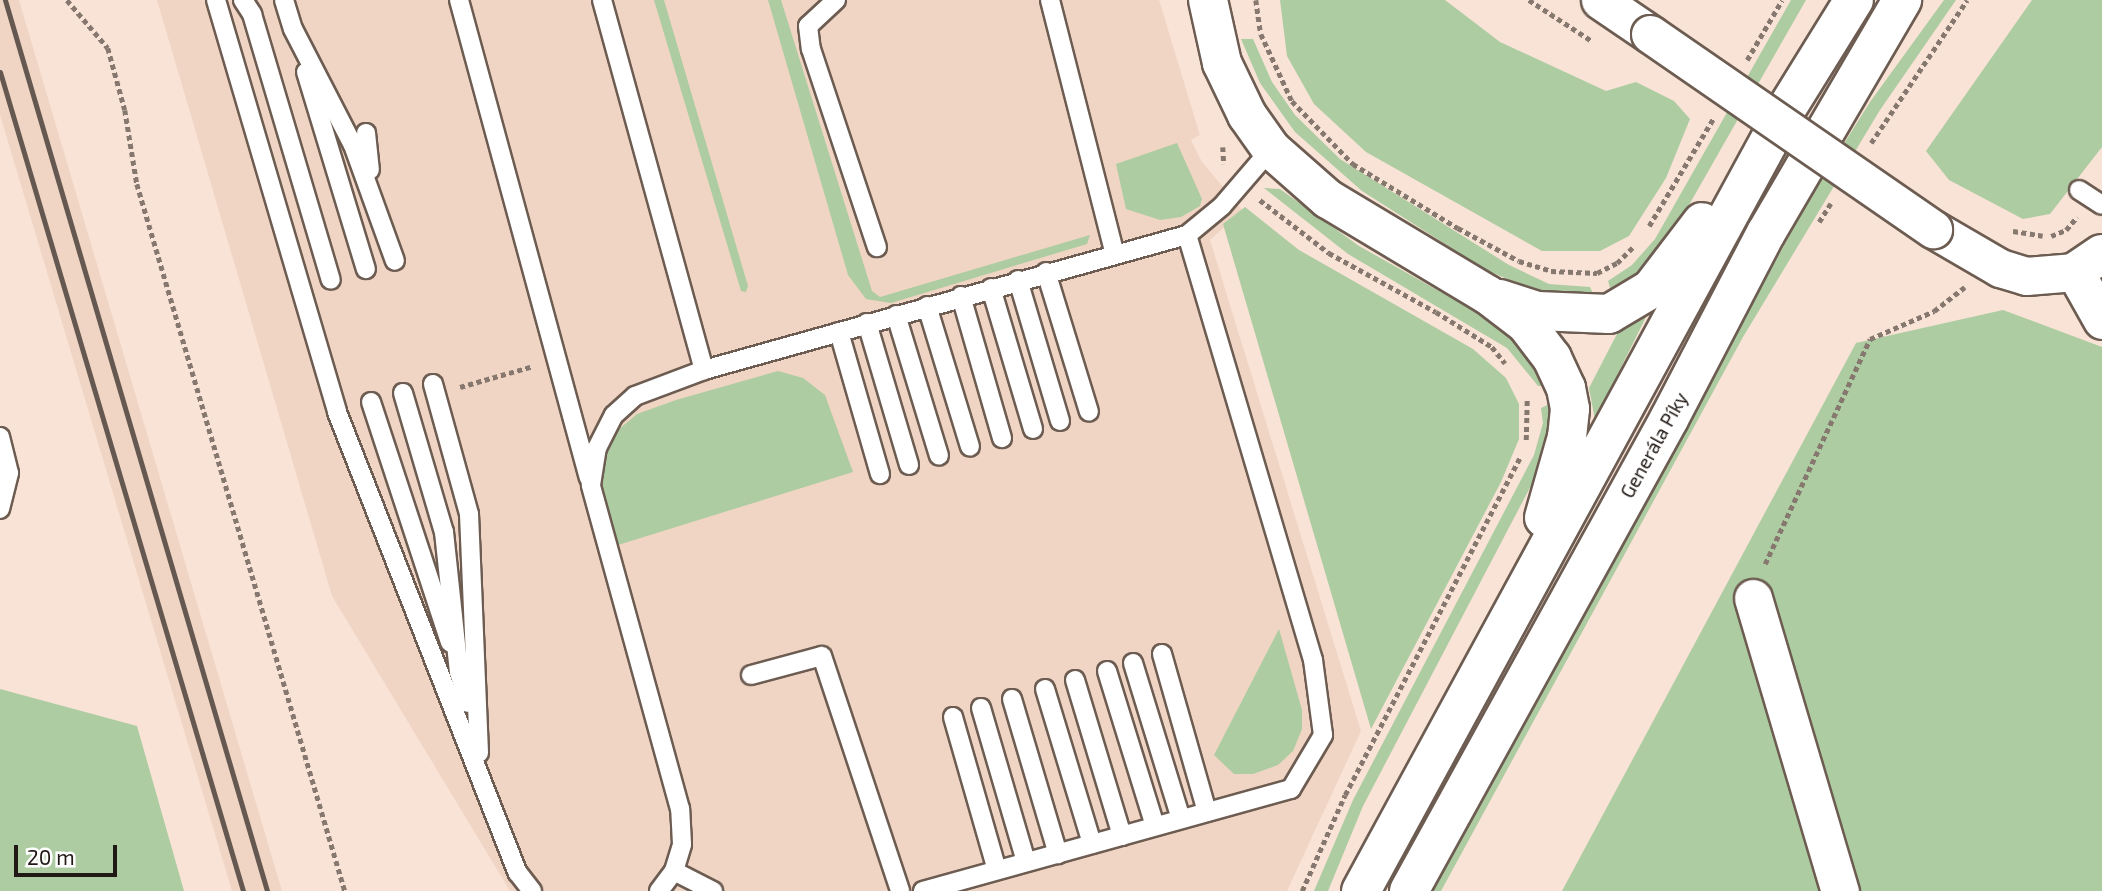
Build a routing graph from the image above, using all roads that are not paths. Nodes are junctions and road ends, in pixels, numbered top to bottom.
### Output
1 (216, 0) edge
2 (243, 0) edge
3 (284, 0) edge
4 (459, 0) edge
5 (602, 0) edge
6 (836, 0) edge
7 (1050, 0) edge
8 (1208, 0) edge
9 (1600, 0) edge
10 (1854, 0) edge
11 (1902, 0) edge
12 (293, 29) junction
13 (1787, 108) junction
14 (366, 133) dead end
15 (1271, 149) junction
16 (2079, 190) dead end
17 (373, 194) junction
18 (2102, 205) edge
19 (1187, 235) junction
20 (877, 247) dead end
21 (1115, 255) junction
22 (395, 261) dead end
23 (2088, 263) edge
24 (366, 269) dead end
25 (1046, 272) junction
26 (331, 280) dead end
27 (1018, 280) junction
28 (990, 288) junction
29 (1488, 295) junction
30 (961, 296) junction
31 (927, 306) junction
32 (896, 315) junction
33 (2102, 320) edge
34 (867, 323) junction
35 (839, 332) junction
36 (704, 370) junction
37 (434, 389) road end
38 (403, 393) dead end
39 (371, 402) dead end
40 (1089, 412) dead end
41 (1060, 421) dead end
42 (1034, 429) dead end
43 (0, 437) edge
44 (1002, 438) dead end
45 (970, 447) dead end
46 (939, 456) dead end
47 (909, 465) dead end
48 (880, 474) dead end
49 (591, 485) junction
50 (0, 509) edge
51 (1527, 578) junction
52 (1753, 598) dead end
53 (1162, 654) dead end
54 (1133, 663) dead end
55 (1107, 671) dead end
56 (460, 672) junction
57 (751, 675) dead end
58 (1075, 680) dead end
59 (1045, 689) dead end
60 (1012, 699) dead end
61 (981, 708) dead end
62 (953, 717) dead end
63 (474, 726) junction
64 (484, 787) junction
65 (1208, 812) junction
66 (1181, 820) junction
67 (1155, 826) junction
68 (1122, 836) junction
69 (1092, 844) junction
70 (1058, 853) junction
71 (1026, 862) junction
72 (997, 870) junction
73 (674, 871) junction
74 (533, 891) edge
75 (659, 891) edge
76 (713, 891) edge
77 (900, 891) edge
78 (923, 891) edge
79 (1361, 891) edge
80 (1409, 891) edge
81 (1840, 891) edge

1 - 64 lane
2 - 26 lane
3 - 12 lane
4 - 49 lane
5 - 36 lane
6 - 20 lane
7 - 21 lane
8 - 15 highway
9 - 23 street, bridge
10 - 13 highway
11 - 80 highway, Generála Píky
12 - 17 lane
12 - 24 lane
13 - 29 highway
13 - 51 highway
14 - 17 lane
15 - 19 lane
15 - 29 highway
16 - 18 lane
17 - 22 lane
19 - 21 lane
19 - 65 lane
21 - 25 lane
23 - 33 street
25 - 27 lane
25 - 40 lane
27 - 28 lane
27 - 41 lane
28 - 30 lane
28 - 42 lane
29 - 51 highway
30 - 31 lane
30 - 44 lane
31 - 32 lane
31 - 45 lane
32 - 34 lane
32 - 46 lane
34 - 35 lane
34 - 47 lane
35 - 36 lane
35 - 48 lane
36 - 49 lane
37 - 63 lane
38 - 56 lane
39 - 56 lane
43 - 50 lane
49 - 73 lane
51 - 79 highway
52 - 81 street
53 - 65 lane
54 - 66 lane
55 - 67 lane
56 - 63 lane
57 - 77 lane
58 - 68 lane
59 - 69 lane
60 - 70 lane
61 - 71 lane
62 - 72 lane
63 - 64 lane
64 - 74 lane
65 - 66 lane
66 - 67 lane
67 - 68 lane
68 - 69 lane
69 - 70 lane
70 - 71 lane
71 - 72 lane
72 - 78 lane
73 - 75 lane
73 - 76 lane

